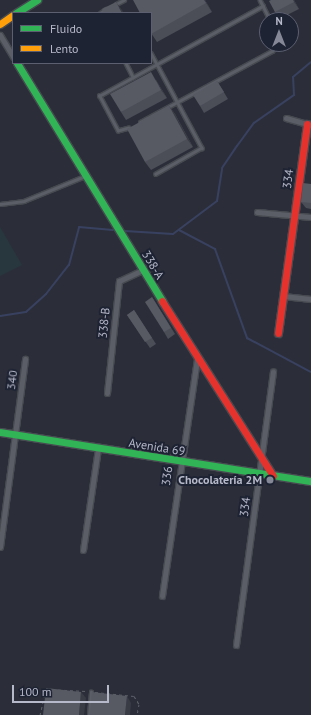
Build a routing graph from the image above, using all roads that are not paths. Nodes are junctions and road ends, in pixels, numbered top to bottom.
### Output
1 (37, 0) edge
2 (124, 0) edge
3 (260, 0) edge
4 (263, 6) junction
5 (18, 12) edge
6 (102, 12) edge
7 (266, 12) edge
8 (12, 16) edge
9 (0, 24) edge
10 (0, 35) edge
11 (270, 52) edge
12 (12, 55) edge
13 (152, 55) edge
14 (18, 64) edge
15 (126, 64) edge
16 (156, 64) junction
17 (133, 77) junction
18 (177, 101) junction
19 (286, 118) dead end
20 (309, 125) edge
21 (156, 174) dead end
22 (86, 176) junction
23 (0, 204) edge
24 (257, 212) dead end
25 (294, 215) junction
26 (311, 218) edge
27 (143, 270) junction
28 (283, 296) junction
29 (311, 299) edge
30 (278, 332) dead end
31 (25, 359) dead end
32 (197, 359) junction
33 (273, 371) dead end
34 (107, 393) dead end
35 (0, 432) edge
36 (16, 435) junction
37 (98, 448) junction
38 (179, 462) junction
39 (263, 462) junction
40 (261, 475) junction
41 (273, 476) junction
42 (311, 481) edge
43 (0, 547) edge
44 (83, 550) dead end
45 (162, 596) dead end
46 (236, 645) dead end
47 (91, 692) edge
48 (89, 715) edge

1 - 5 street
2 - 6 lane
3 - 4 lane
4 - 7 lane
4 - 16 lane
8 - 9 street
10 - 12 street
11 - 18 lane
13 - 16 lane
14 - 22 street, 338-A
15 - 17 lane
16 - 17 lane
16 - 18 lane
17 - 18 lane
18 - 21 lane
19 - 20 street
20 - 25 street, 334
22 - 23 lane
22 - 27 street, 338-A
24 - 25 street
25 - 26 street
25 - 28 street, 334
27 - 32 street, 338-A
27 - 34 street, 338-B
28 - 29 street
28 - 30 street, 334
31 - 36 street, 340
32 - 38 street, 336
32 - 39 street, 338-A
33 - 39 street, 334
35 - 36 street, Avenida 69
36 - 37 street, Avenida 69
36 - 43 street, 340
37 - 38 street, Avenida 69
37 - 44 street
38 - 40 street, Avenida 69
38 - 45 street, 336
39 - 40 street, 334
39 - 41 street, 338-A
40 - 41 street, Avenida 69
40 - 46 street, 334
41 - 42 street, Avenida 69
47 - 48 lane

